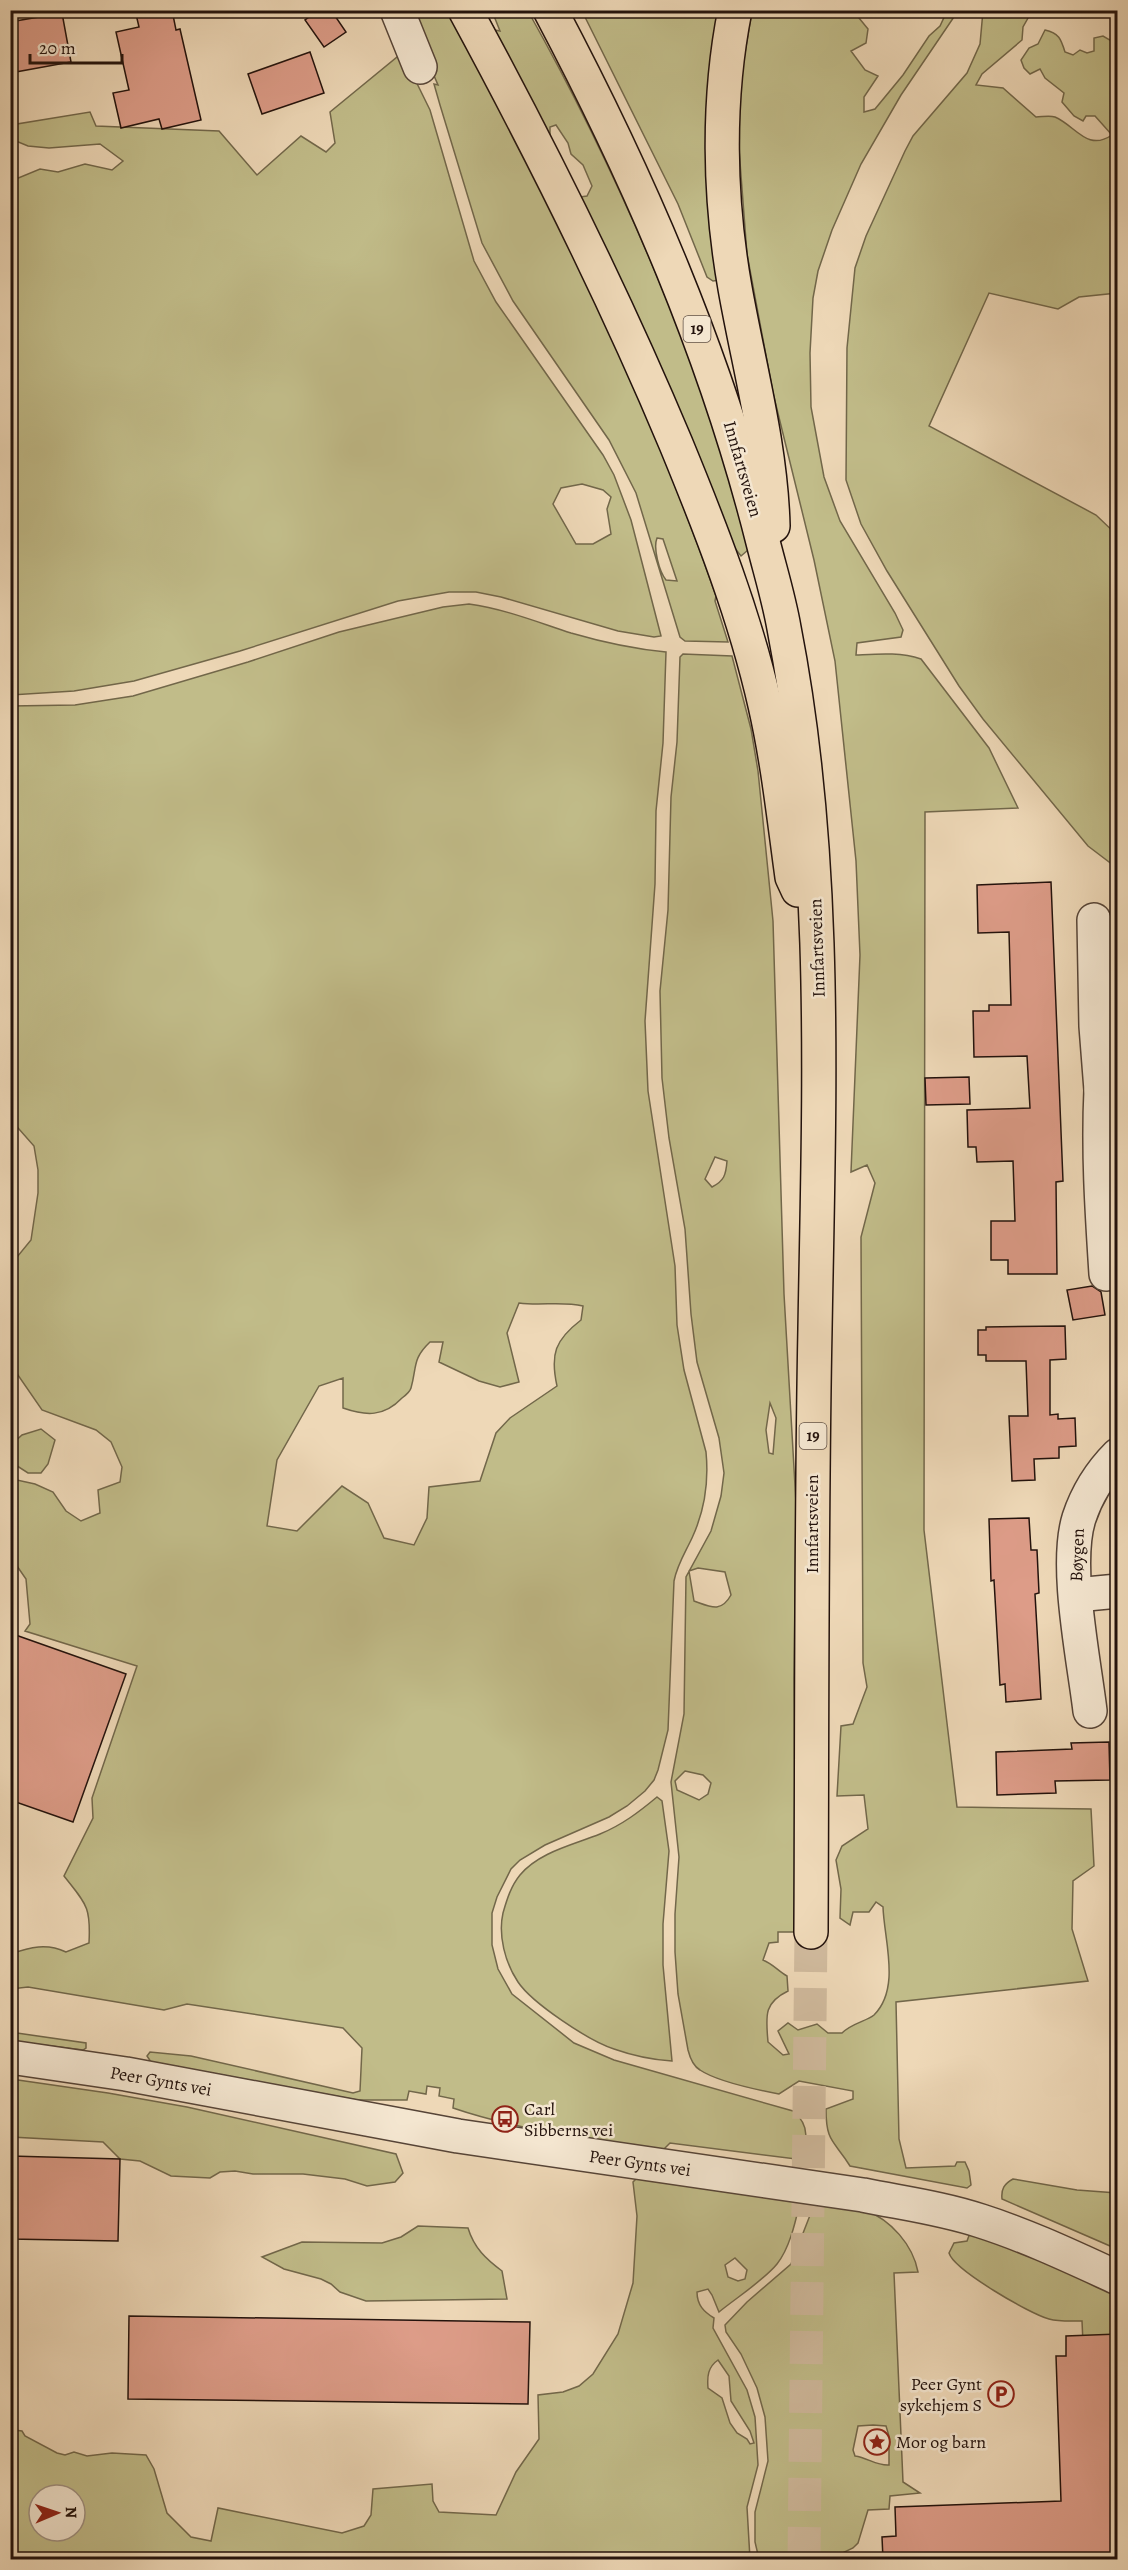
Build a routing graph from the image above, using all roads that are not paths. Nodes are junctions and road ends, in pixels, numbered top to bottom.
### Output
1 (397, 10) edge
2 (465, 10) edge
3 (550, 10) edge
4 (735, 10) edge
5 (420, 67) dead end
6 (775, 588) junction
7 (1094, 920) dead end
8 (817, 939) junction
9 (1109, 1090) edge
10 (1106, 1274) dead end
11 (1118, 1455) edge
12 (1118, 1591) edge
13 (1076, 1595) junction
14 (1090, 1711) dead end
15 (811, 1932) tunnel mouth
16 (10, 2057) edge
17 (1118, 2278) edge

1 - 5 street
2 - 8 highway
3 - 6 highway, Innfartsveien / 19
4 - 6 highway
6 - 8 highway, Innfartsveien / 19
7 - 9 street
8 - 15 highway, Innfartsveien / 19
9 - 10 street
11 - 13 street, Bøygen
12 - 13 street, Bøygen
13 - 14 street, Bøygen
16 - 17 street, Peer Gynts vei

